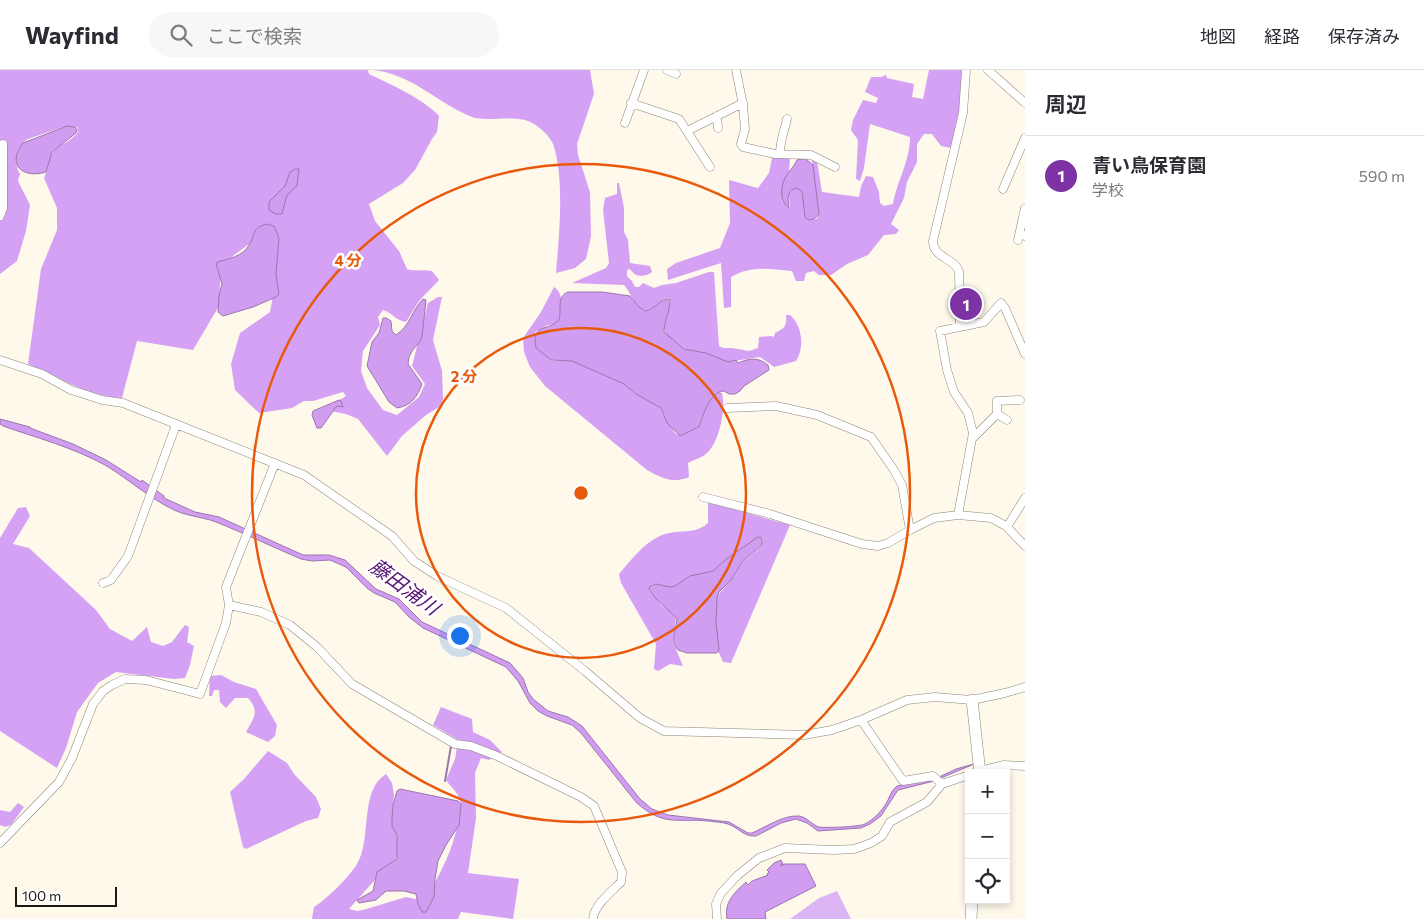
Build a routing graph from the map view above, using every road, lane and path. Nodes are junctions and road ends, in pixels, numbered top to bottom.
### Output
1 (644, 70) edge
2 (667, 70) edge
3 (736, 70) edge
4 (966, 70) edge
5 (988, 70) edge
6 (676, 74) dead end
7 (632, 103) junction
8 (743, 103) junction
9 (1025, 103) edge
10 (717, 116) junction
11 (787, 119) dead end
12 (625, 123) dead end
13 (718, 128) dead end
14 (687, 131) junction
15 (1025, 138) edge
16 (3, 144) dead end
17 (780, 154) junction
18 (710, 167) dead end
19 (835, 167) dead end
20 (1003, 189) dead end
21 (1025, 208) edge
22 (0, 216) edge
23 (1022, 237) edge
24 (960, 328) junction
25 (1025, 354) edge
26 (0, 360) edge
27 (1020, 400) dead end
28 (727, 408) dead end
29 (997, 414) junction
30 (1007, 420) dead end
31 (176, 424) junction
32 (972, 438) junction
33 (275, 463) junction
34 (704, 497) dead end
35 (1025, 498) edge
36 (958, 515) junction
37 (1007, 527) junction
38 (910, 530) junction
39 (1025, 546) edge
40 (104, 583) dead end
41 (229, 605) junction
42 (1025, 687) edge
43 (972, 700) junction
44 (861, 720) junction
45 (1025, 766) edge
46 (976, 769) edge
47 (990, 769) edge
48 (965, 775) edge
49 (938, 780) junction
50 (0, 843) edge
51 (972, 904) edge
52 (593, 919) edge
53 (717, 919) edge
54 (971, 919) edge

1 - 7 street
2 - 6 street
3 - 8 street
4 - 24 street
5 - 9 street
7 - 12 street
7 - 14 street
8 - 10 street
8 - 17 street
10 - 13 street
10 - 14 street
11 - 17 street
14 - 18 street
15 - 20 street
16 - 22 street
17 - 19 street
21 - 23 street
24 - 25 street
24 - 32 street
26 - 31 street
27 - 29 street
28 - 38 street
29 - 30 street
29 - 32 street
31 - 33 street
31 - 40 street
32 - 36 street
33 - 41 street
33 - 44 street
34 - 38 street
35 - 37 street
36 - 37 street
36 - 38 street
37 - 39 street
41 - 50 street
41 - 52 street
42 - 43 street
43 - 44 street
43 - 46 street
44 - 49 street
45 - 47 street
48 - 49 street
49 - 53 street
51 - 54 street

